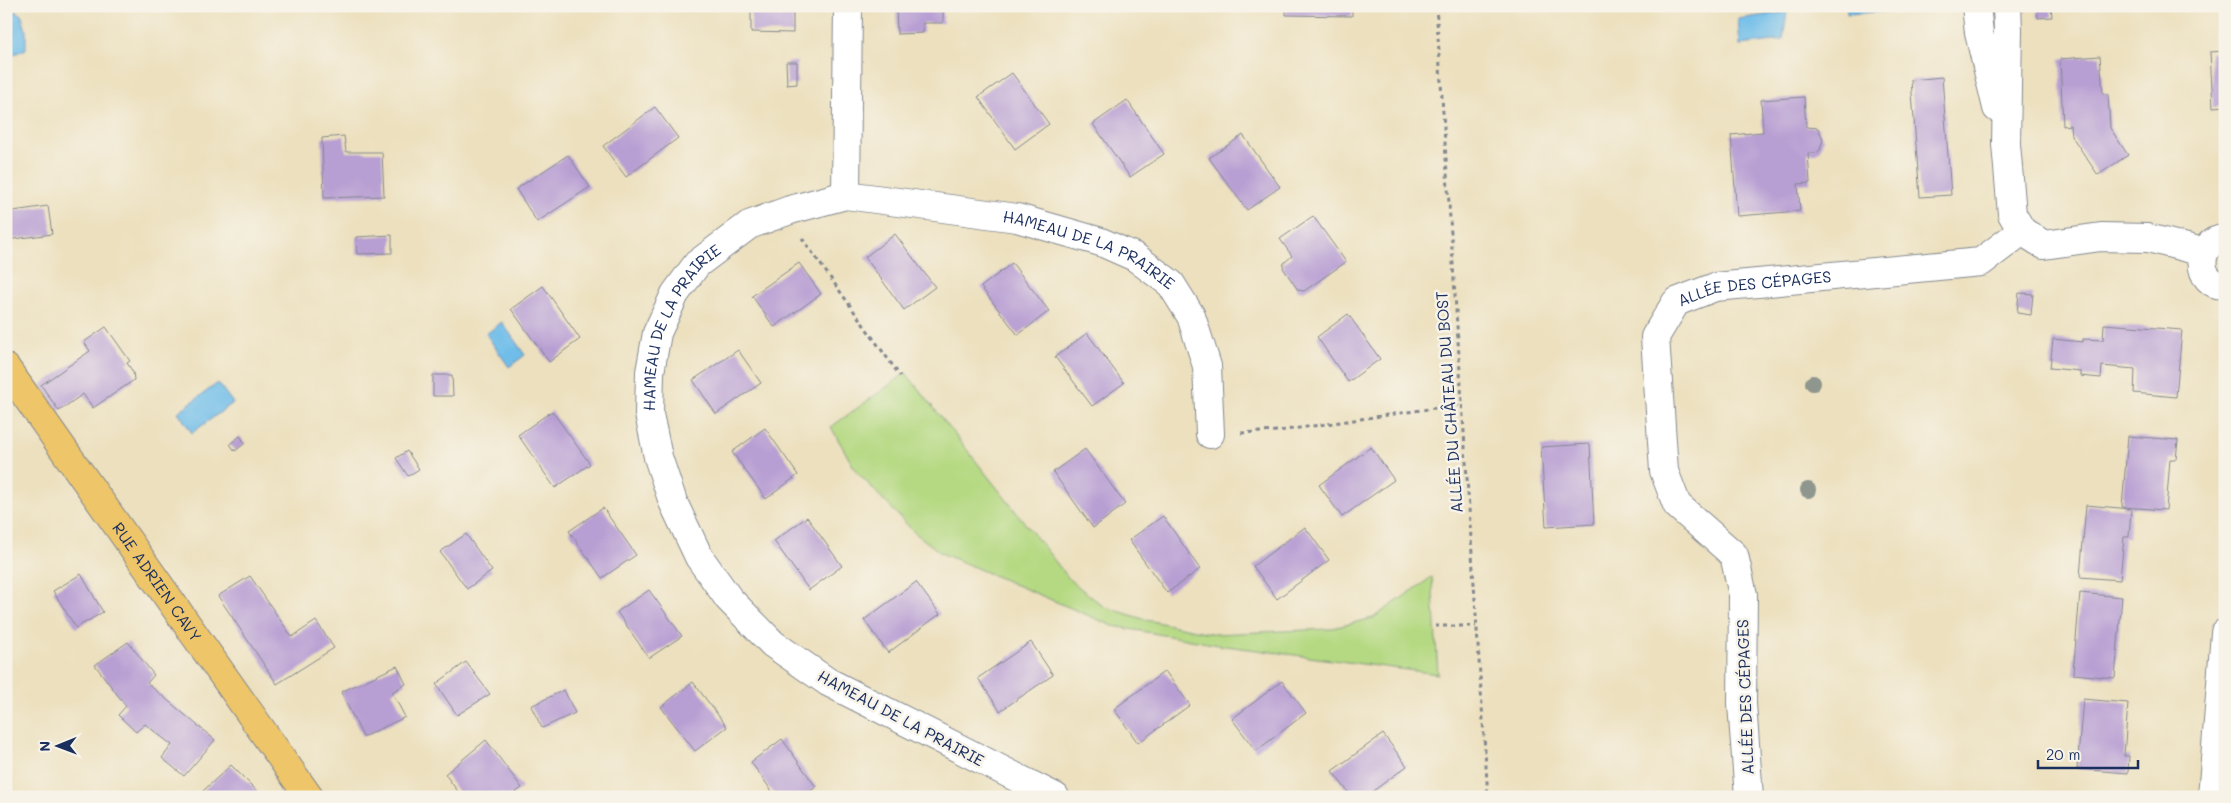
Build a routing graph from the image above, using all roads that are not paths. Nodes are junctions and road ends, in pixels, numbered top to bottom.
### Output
1 (848, 6) edge
2 (1976, 6) edge
3 (2007, 6) edge
4 (2006, 144) junction
5 (846, 195) junction
6 (2022, 231) junction
7 (2214, 246) edge
8 (2225, 285) edge
9 (6, 368) edge
10 (1210, 434) road end
11 (2225, 633) edge
12 (2217, 785) edge
13 (309, 797) edge
14 (1055, 797) edge
15 (1749, 797) edge

1 - 5 street
2 - 4 street
3 - 4 street
4 - 6 street
5 - 10 street, HAMEAU DE LA PRAIRIE
5 - 14 street, HAMEAU DE LA PRAIRIE
6 - 7 street
6 - 15 street, ALLÉE DES CÉPAGES
7 - 8 street
9 - 13 main road, RUE ADRIEN CAVY
11 - 12 street

